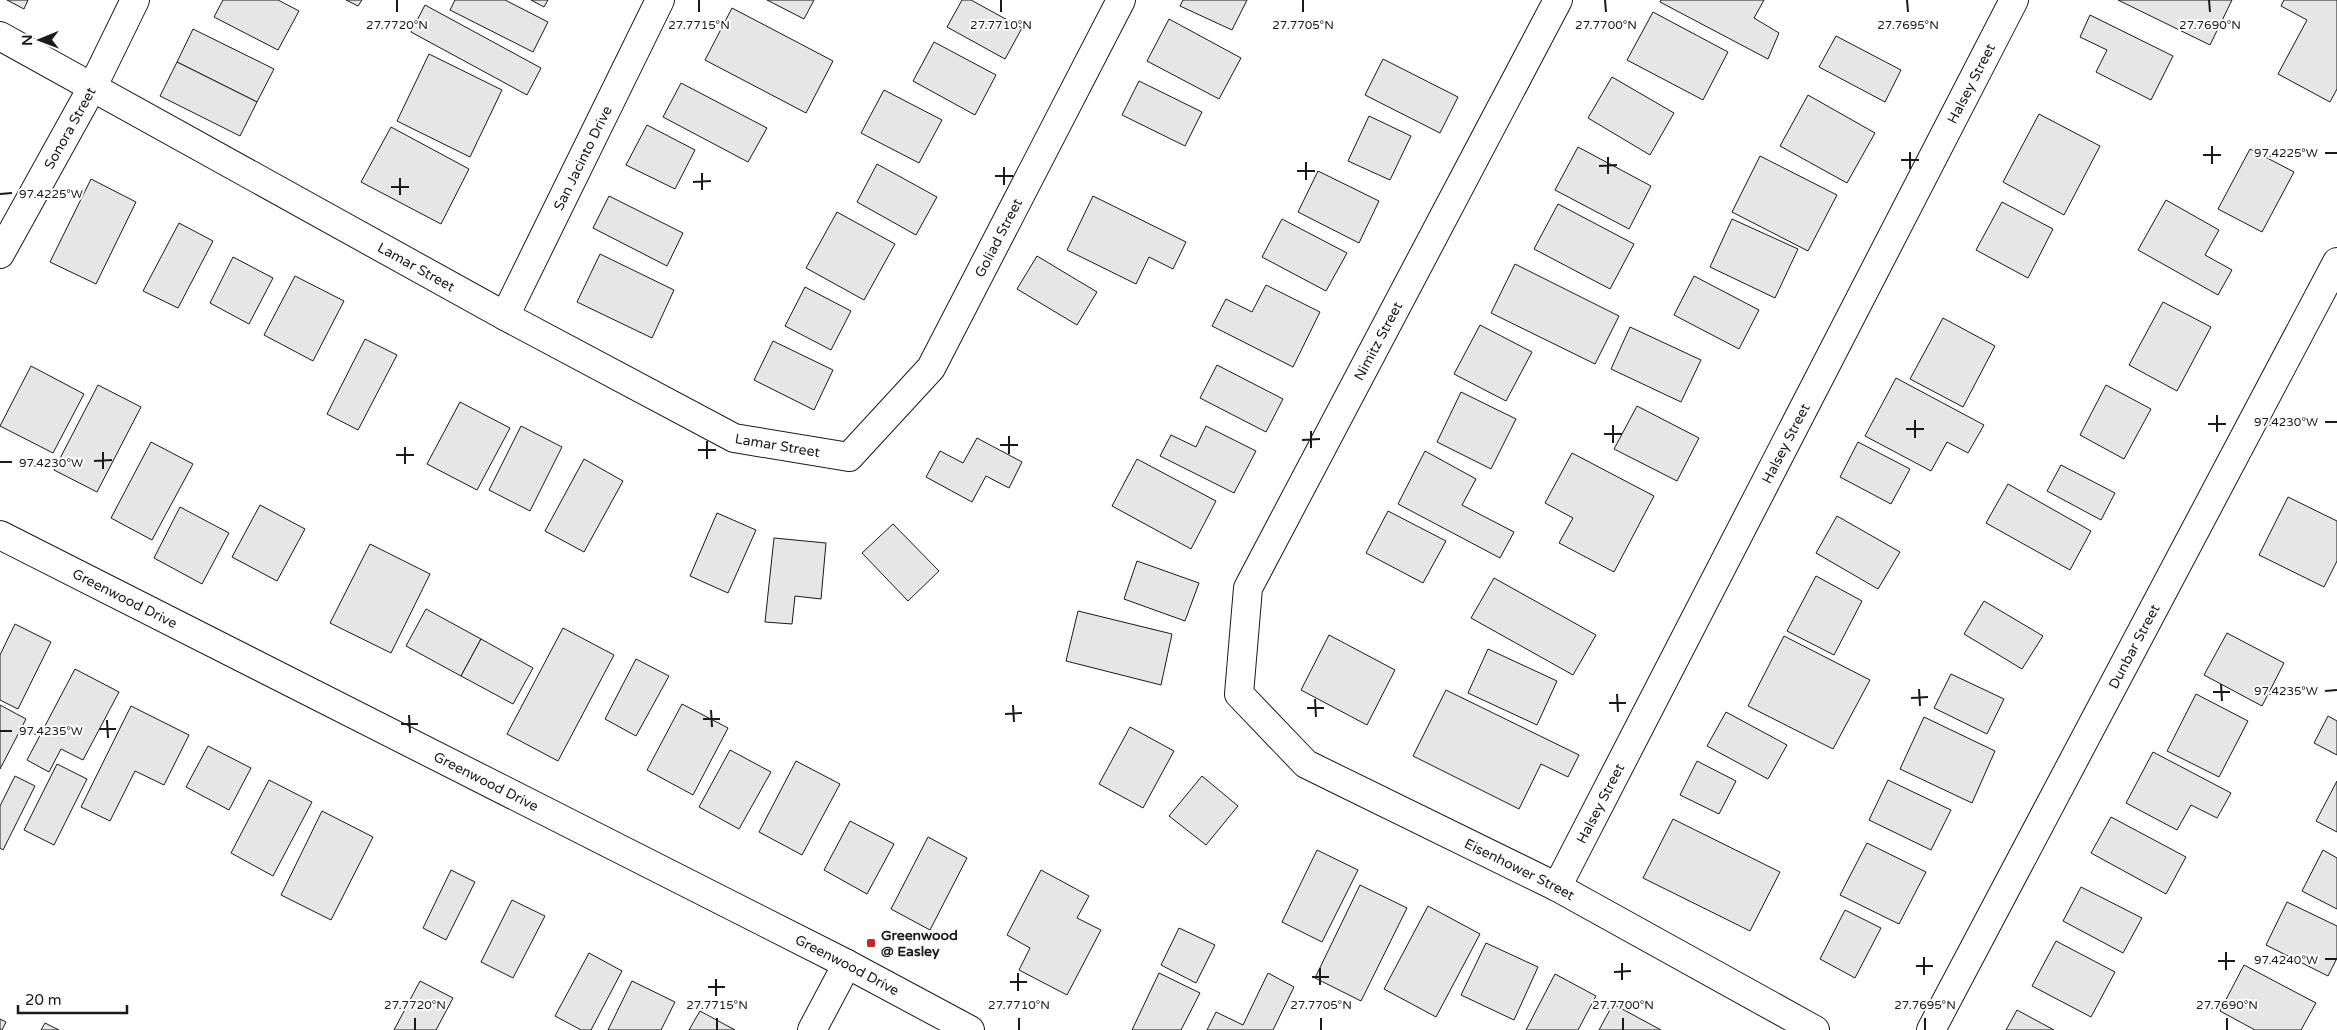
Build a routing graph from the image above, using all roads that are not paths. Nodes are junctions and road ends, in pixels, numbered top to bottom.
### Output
1 (135, 0) edge
2 (660, 0) edge
3 (1121, 0) edge
4 (1558, 0) edge
5 (2014, 0) edge
6 (0, 36) edge
7 (93, 86) junction
8 (0, 254) edge
9 (2337, 262) edge
10 (505, 316) junction
11 (849, 457) joint
12 (0, 535) edge
13 (1239, 694) joint
14 (1557, 887) junction
15 (847, 964) junction
16 (812, 1030) edge
17 (970, 1030) edge
18 (1815, 1030) edge
19 (1931, 1030) edge

1 - 7 street, Sonora Street
2 - 10 street, San Jacinto Drive
3 - 11 street, Goliad Street
4 - 13 street, Nimitz Street
5 - 14 street, Halsey Street
6 - 7 street, Lamar Street
7 - 8 street, Sonora Street
7 - 10 street, Lamar Street
9 - 19 street, Dunbar Street
10 - 11 street, Lamar Street
12 - 15 street, Greenwood Drive
13 - 14 street, Eisenhower Street
14 - 18 street, Eisenhower Street
15 - 16 street
15 - 17 street, Greenwood Drive

